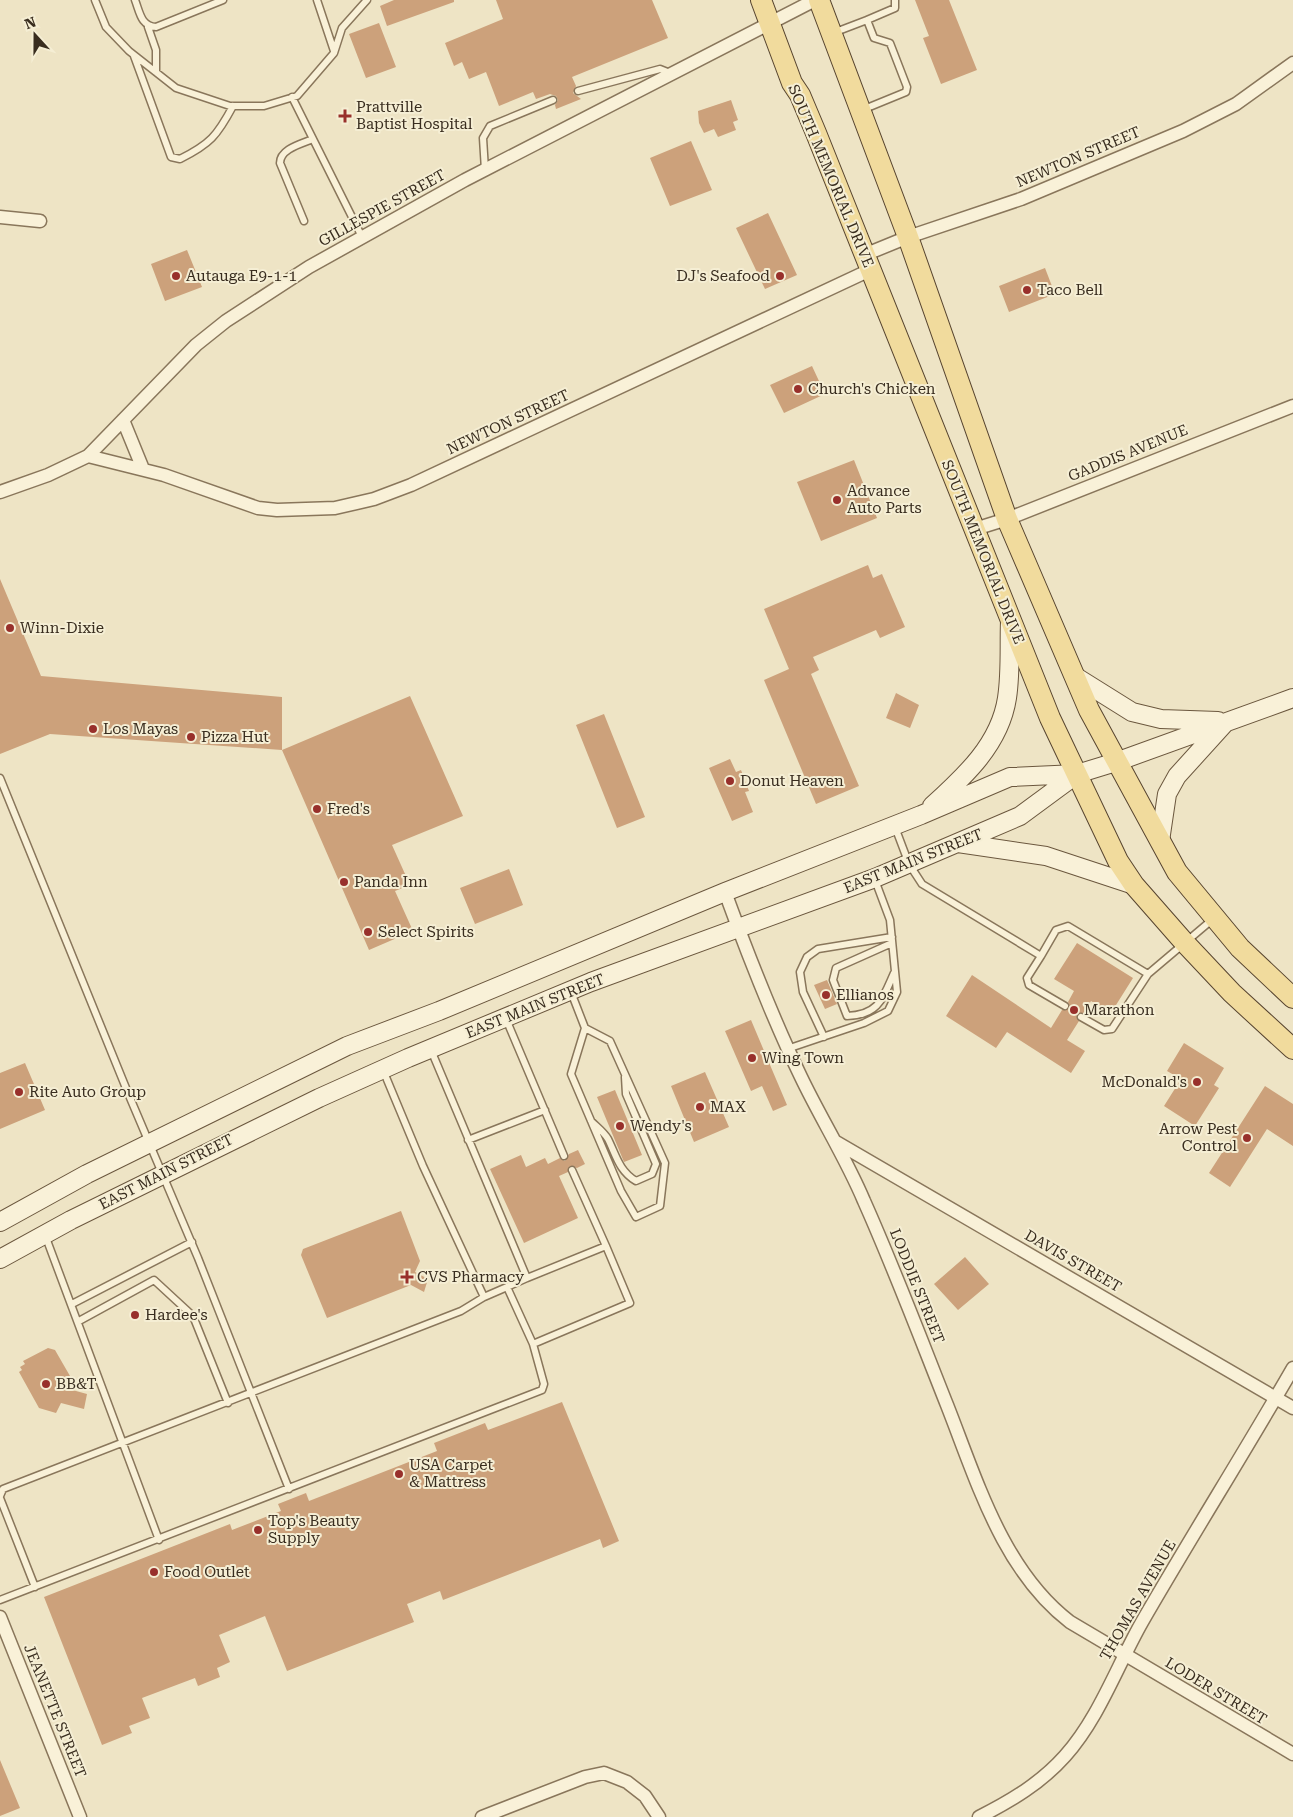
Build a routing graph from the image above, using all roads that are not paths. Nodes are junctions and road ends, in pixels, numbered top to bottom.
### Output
1 (95, 0) edge
2 (135, 0) edge
3 (223, 0) edge
4 (317, 0) edge
5 (366, 0) edge
6 (761, 0) edge
7 (815, 0) edge
8 (819, 0) edge
9 (895, 0) edge
10 (866, 20) junction
11 (770, 22) junction
12 (148, 26) junction
13 (832, 33) junction
14 (334, 52) junction
15 (134, 55) junction
16 (1293, 63) edge
17 (156, 72) junction
18 (670, 73) junction
19 (578, 91) dead end
20 (292, 97) junction
21 (553, 100) dead end
22 (233, 106) junction
23 (861, 110) junction
24 (313, 138) junction
25 (485, 170) junction
26 (0, 217) edge
27 (304, 220) dead end
28 (40, 221) dead end
29 (908, 236) junction
30 (362, 237) junction
31 (867, 262) junction
32 (1293, 406) edge
33 (123, 420) junction
34 (88, 456) junction
35 (143, 469) junction
36 (0, 492) edge
37 (1007, 519) junction
38 (975, 529) junction
39 (1010, 620) junction
40 (1076, 677) junction
41 (1293, 698) edge
42 (1226, 722) junction
43 (1116, 762) junction
44 (1077, 774) junction
45 (0, 778) edge
46 (921, 816) junction
47 (894, 826) junction
48 (1160, 841) junction
49 (957, 843) junction
50 (909, 864) junction
51 (875, 878) junction
52 (1134, 884) junction
53 (725, 892) junction
54 (1214, 918) junction
55 (739, 930) junction
56 (892, 940) junction
57 (1184, 942) junction
58 (1041, 956) junction
59 (895, 972) junction
60 (1148, 974) junction
61 (570, 991) junction
62 (1293, 998) edge
63 (1065, 1006) dead end
64 (1081, 1017) dead end
65 (505, 1018) junction
66 (585, 1028) junction
67 (824, 1036) junction
68 (431, 1049) junction
69 (787, 1049) junction
70 (1293, 1049) edge
71 (383, 1069) junction
72 (624, 1072) junction
73 (545, 1110) junction
74 (589, 1119) junction
75 (468, 1140) junction
76 (836, 1142) junction
77 (150, 1143) junction
78 (564, 1156) dead end
79 (572, 1170) dead end
80 (162, 1174) junction
81 (0, 1222) edge
82 (45, 1234) junction
83 (192, 1242) junction
84 (606, 1246) junction
85 (0, 1259) edge
86 (527, 1278) junction
87 (508, 1287) junction
88 (484, 1297) junction
89 (72, 1304) junction
90 (79, 1321) junction
91 (533, 1344) junction
92 (1293, 1368) edge
93 (251, 1394) junction
94 (1276, 1398) junction
95 (228, 1403) junction
96 (1293, 1408) edge
97 (122, 1442) junction
98 (289, 1489) junction
99 (0, 1497) edge
100 (159, 1540) junction
101 (35, 1587) junction
102 (0, 1600) edge
103 (0, 1617) edge
104 (1124, 1654) junction
105 (1293, 1754) edge
106 (80, 1817) edge
107 (482, 1817) edge
108 (659, 1817) edge
109 (979, 1817) edge

1 - 15 lane
2 - 12 lane
3 - 12 lane
4 - 14 lane
5 - 14 lane
6 - 11 main road, SOUTH MEMORIAL DRIVE
7 - 11 street, GILLESPIE STREET
8 - 13 main road
9 - 10 lane
10 - 13 lane
10 - 23 lane
11 - 18 street, GILLESPIE STREET
11 - 31 main road, SOUTH MEMORIAL DRIVE
12 - 17 lane
13 - 23 main road
14 - 20 lane
15 - 17 lane
15 - 22 lane
16 - 29 street, NEWTON STREET
17 - 22 lane
18 - 19 lane
18 - 25 street, GILLESPIE STREET
20 - 22 lane
20 - 24 lane
21 - 25 lane
23 - 29 main road
24 - 27 lane
24 - 30 lane
25 - 30 street, GILLESPIE STREET
26 - 28 street
29 - 31 street, NEWTON STREET
29 - 37 main road
30 - 33 street, GILLESPIE STREET
31 - 35 street, NEWTON STREET
31 - 38 main road, SOUTH MEMORIAL DRIVE
32 - 37 street, GADDIS AVENUE
33 - 34 street, GILLESPIE STREET
33 - 35 street
34 - 35 street, NEWTON STREET
34 - 36 street, GILLESPIE STREET
37 - 38 street, GADDIS AVENUE
37 - 40 main road
38 - 39 main road, SOUTH MEMORIAL DRIVE
39 - 44 main road, SOUTH MEMORIAL DRIVE
39 - 46 main road
40 - 42 main road
40 - 43 main road
41 - 42 main road, EAST MAIN STREET
42 - 43 main road, EAST MAIN STREET
42 - 48 main road
43 - 44 main road, EAST MAIN STREET
43 - 48 main road
44 - 46 main road, EAST MAIN STREET
44 - 49 main road, EAST MAIN STREET
44 - 52 main road, SOUTH MEMORIAL DRIVE
45 - 77 lane
46 - 47 main road, EAST MAIN STREET
47 - 50 lane
47 - 53 main road, EAST MAIN STREET
48 - 54 main road
49 - 50 main road, EAST MAIN STREET
49 - 52 main road
50 - 51 main road, EAST MAIN STREET
50 - 58 lane
51 - 55 main road, EAST MAIN STREET
51 - 56 lane
52 - 57 main road, SOUTH MEMORIAL DRIVE
53 - 55 street, LODDIE STREET
53 - 77 main road, EAST MAIN STREET
54 - 57 lane
54 - 62 main road
55 - 61 main road, EAST MAIN STREET
55 - 69 street, LODDIE STREET
56 - 59 lane
56 - 59 lane
56 - 67 lane
57 - 60 lane
57 - 70 main road, SOUTH MEMORIAL DRIVE
58 - 60 lane
58 - 63 lane
59 - 67 lane
60 - 64 lane
61 - 65 main road, EAST MAIN STREET
61 - 66 lane
65 - 68 main road, EAST MAIN STREET
65 - 73 lane
66 - 72 lane
66 - 74 lane
67 - 69 lane
68 - 71 main road, EAST MAIN STREET
68 - 75 lane
69 - 76 street, LODDIE STREET
71 - 80 main road, EAST MAIN STREET
71 - 88 lane
72 - 74 lane
72 - 74 lane
73 - 75 lane
73 - 78 lane
75 - 86 lane
76 - 94 street, DAVIS STREET
76 - 104 street, LODDIE STREET
77 - 80 lane
77 - 81 main road, EAST MAIN STREET
79 - 84 lane
80 - 82 main road, EAST MAIN STREET
80 - 83 lane
82 - 85 main road, EAST MAIN STREET
82 - 89 lane
83 - 89 lane
83 - 93 lane
84 - 86 lane
84 - 91 lane
86 - 87 lane
87 - 88 lane
87 - 91 lane
88 - 93 lane
89 - 90 lane
90 - 95 lane
90 - 97 lane
91 - 98 lane
92 - 94 street, THOMAS AVENUE
93 - 95 lane
93 - 98 lane
94 - 96 street, DAVIS STREET
94 - 104 street, THOMAS AVENUE
95 - 97 lane
97 - 99 lane
97 - 100 lane
98 - 100 lane
99 - 101 lane
100 - 101 lane
101 - 102 lane
103 - 106 street, JEANETTE STREET
104 - 105 street, LODER STREET
104 - 109 street, THOMAS AVENUE
107 - 108 street

